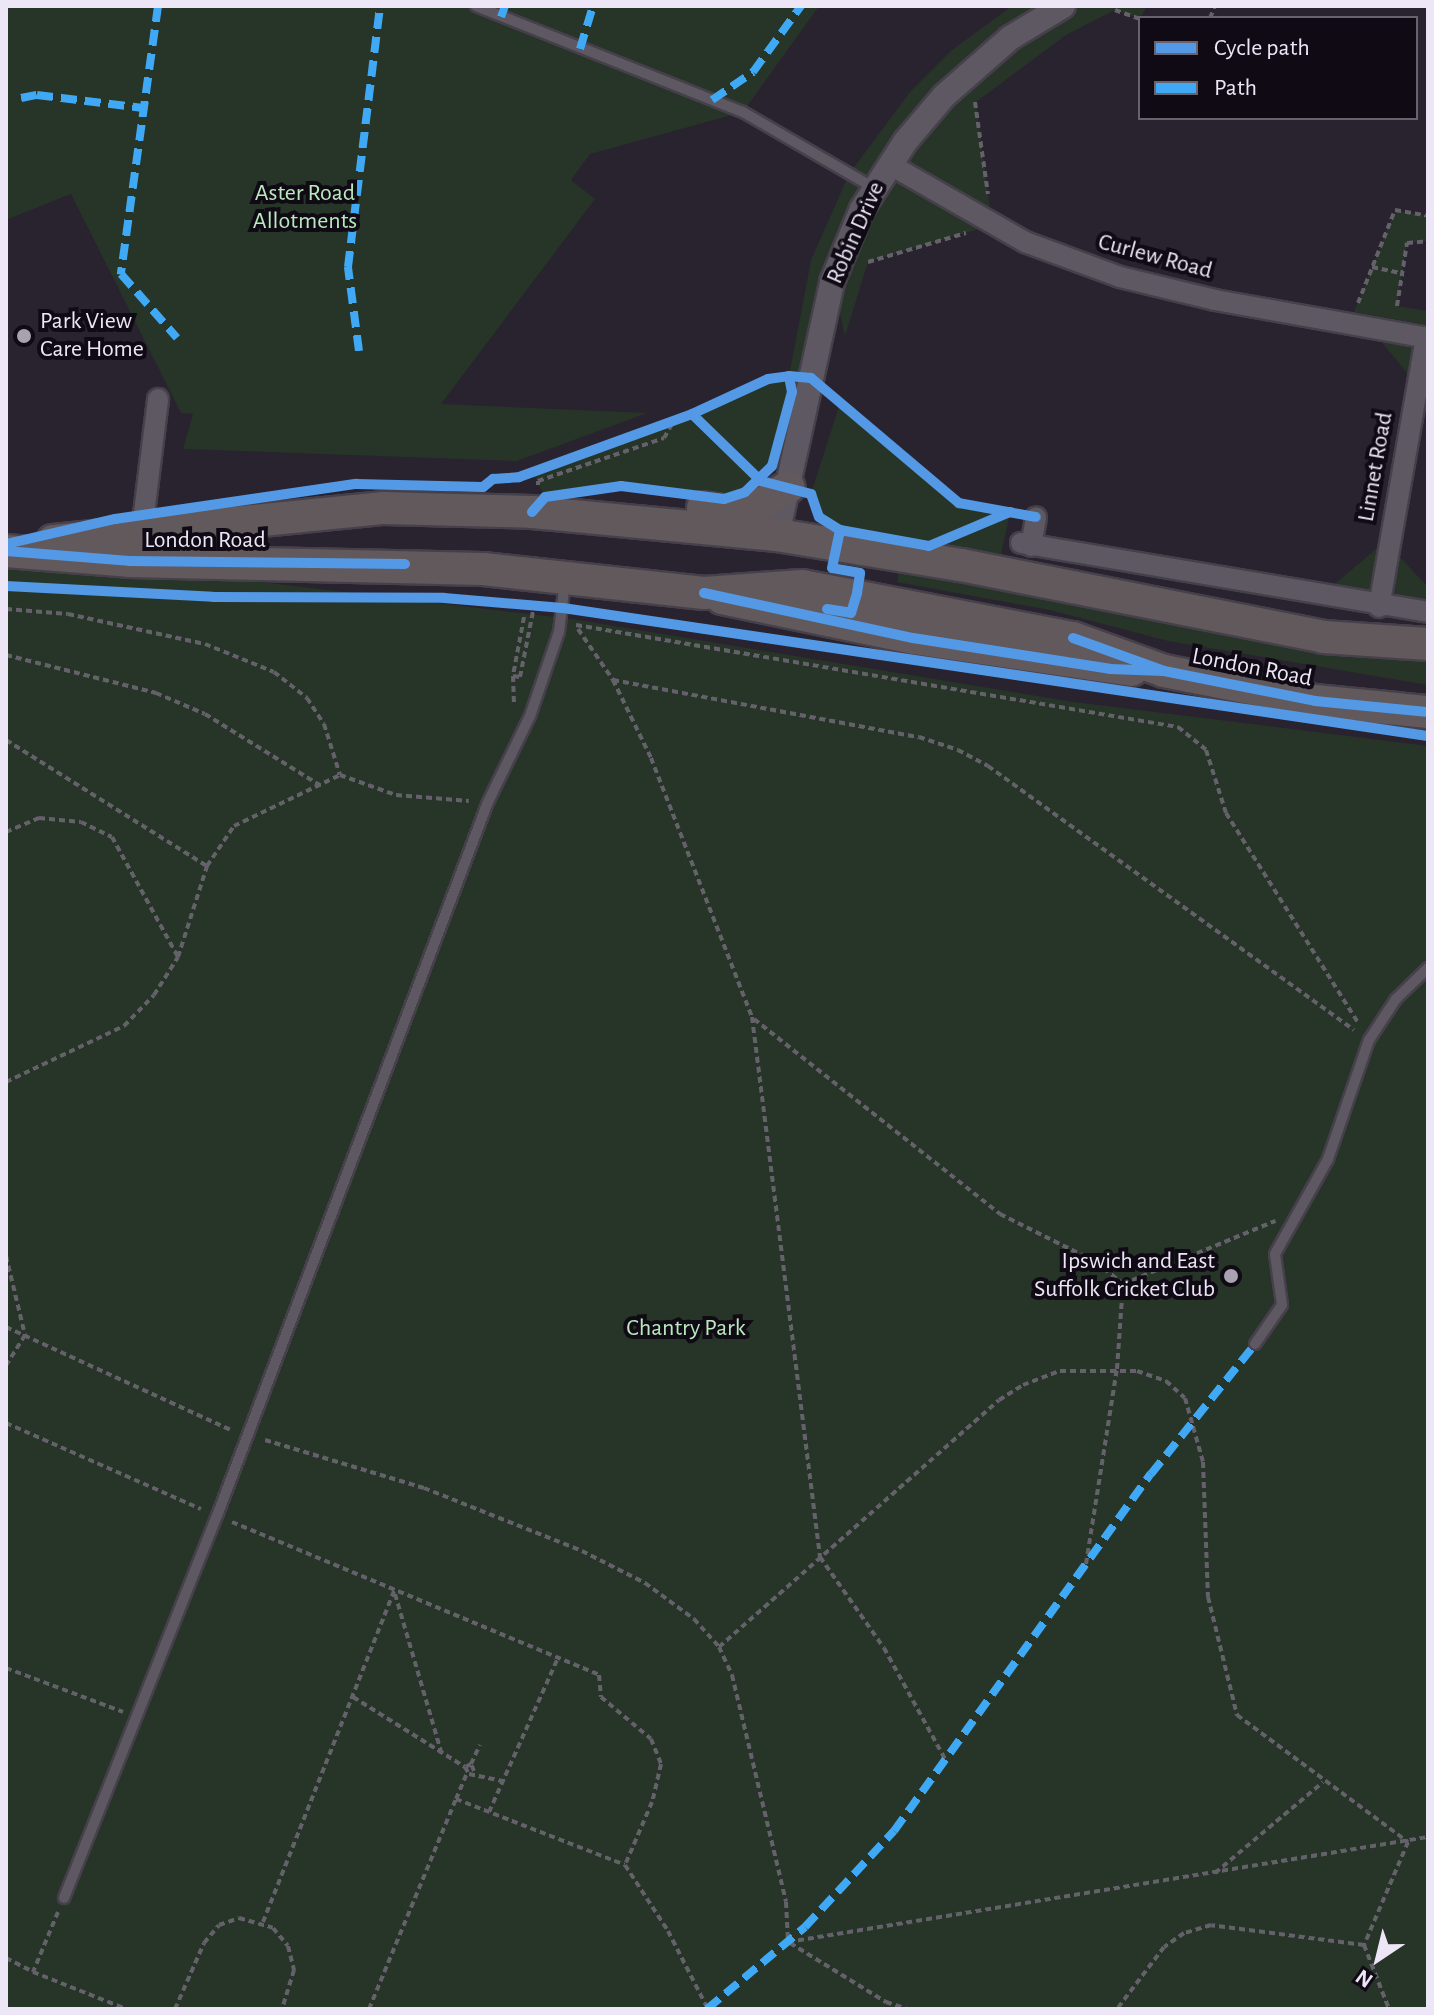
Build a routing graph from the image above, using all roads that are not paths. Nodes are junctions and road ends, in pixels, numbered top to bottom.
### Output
1 (476, 6) edge
2 (1063, 6) edge
3 (889, 164) junction
4 (874, 188) junction
5 (1427, 338) edge
6 (158, 399) dead end
7 (788, 487) junction
8 (542, 501) junction
9 (1036, 517) dead end
10 (142, 530) junction
11 (777, 535) junction
12 (6, 549) edge
13 (565, 576) junction
14 (770, 585) junction
15 (704, 593) junction
16 (1379, 607) junction
17 (1428, 612) edge
18 (1428, 644) edge
19 (1164, 671) junction
20 (1428, 712) edge
21 (1428, 968) edge
22 (1255, 1344) dead end
23 (64, 1898) road end

1 - 4 lane
2 - 3 street, Robin Drive
3 - 4 street, Robin Drive
3 - 5 street, Curlew Road
4 - 7 street, Robin Drive
5 - 16 street, Linnet Road
6 - 10 street
7 - 8 main road
7 - 11 street, Robin Drive
8 - 10 main road, London Road
8 - 11 main road, London Road
9 - 16 street
10 - 12 main road, London Road
11 - 14 main road
11 - 18 main road, London Road
12 - 13 main road, London Road
13 - 15 main road, London Road
13 - 23 lane
14 - 15 main road, London Road
14 - 19 main road, London Road
15 - 19 main road
16 - 17 street
19 - 20 main road, London Road
21 - 22 lane

